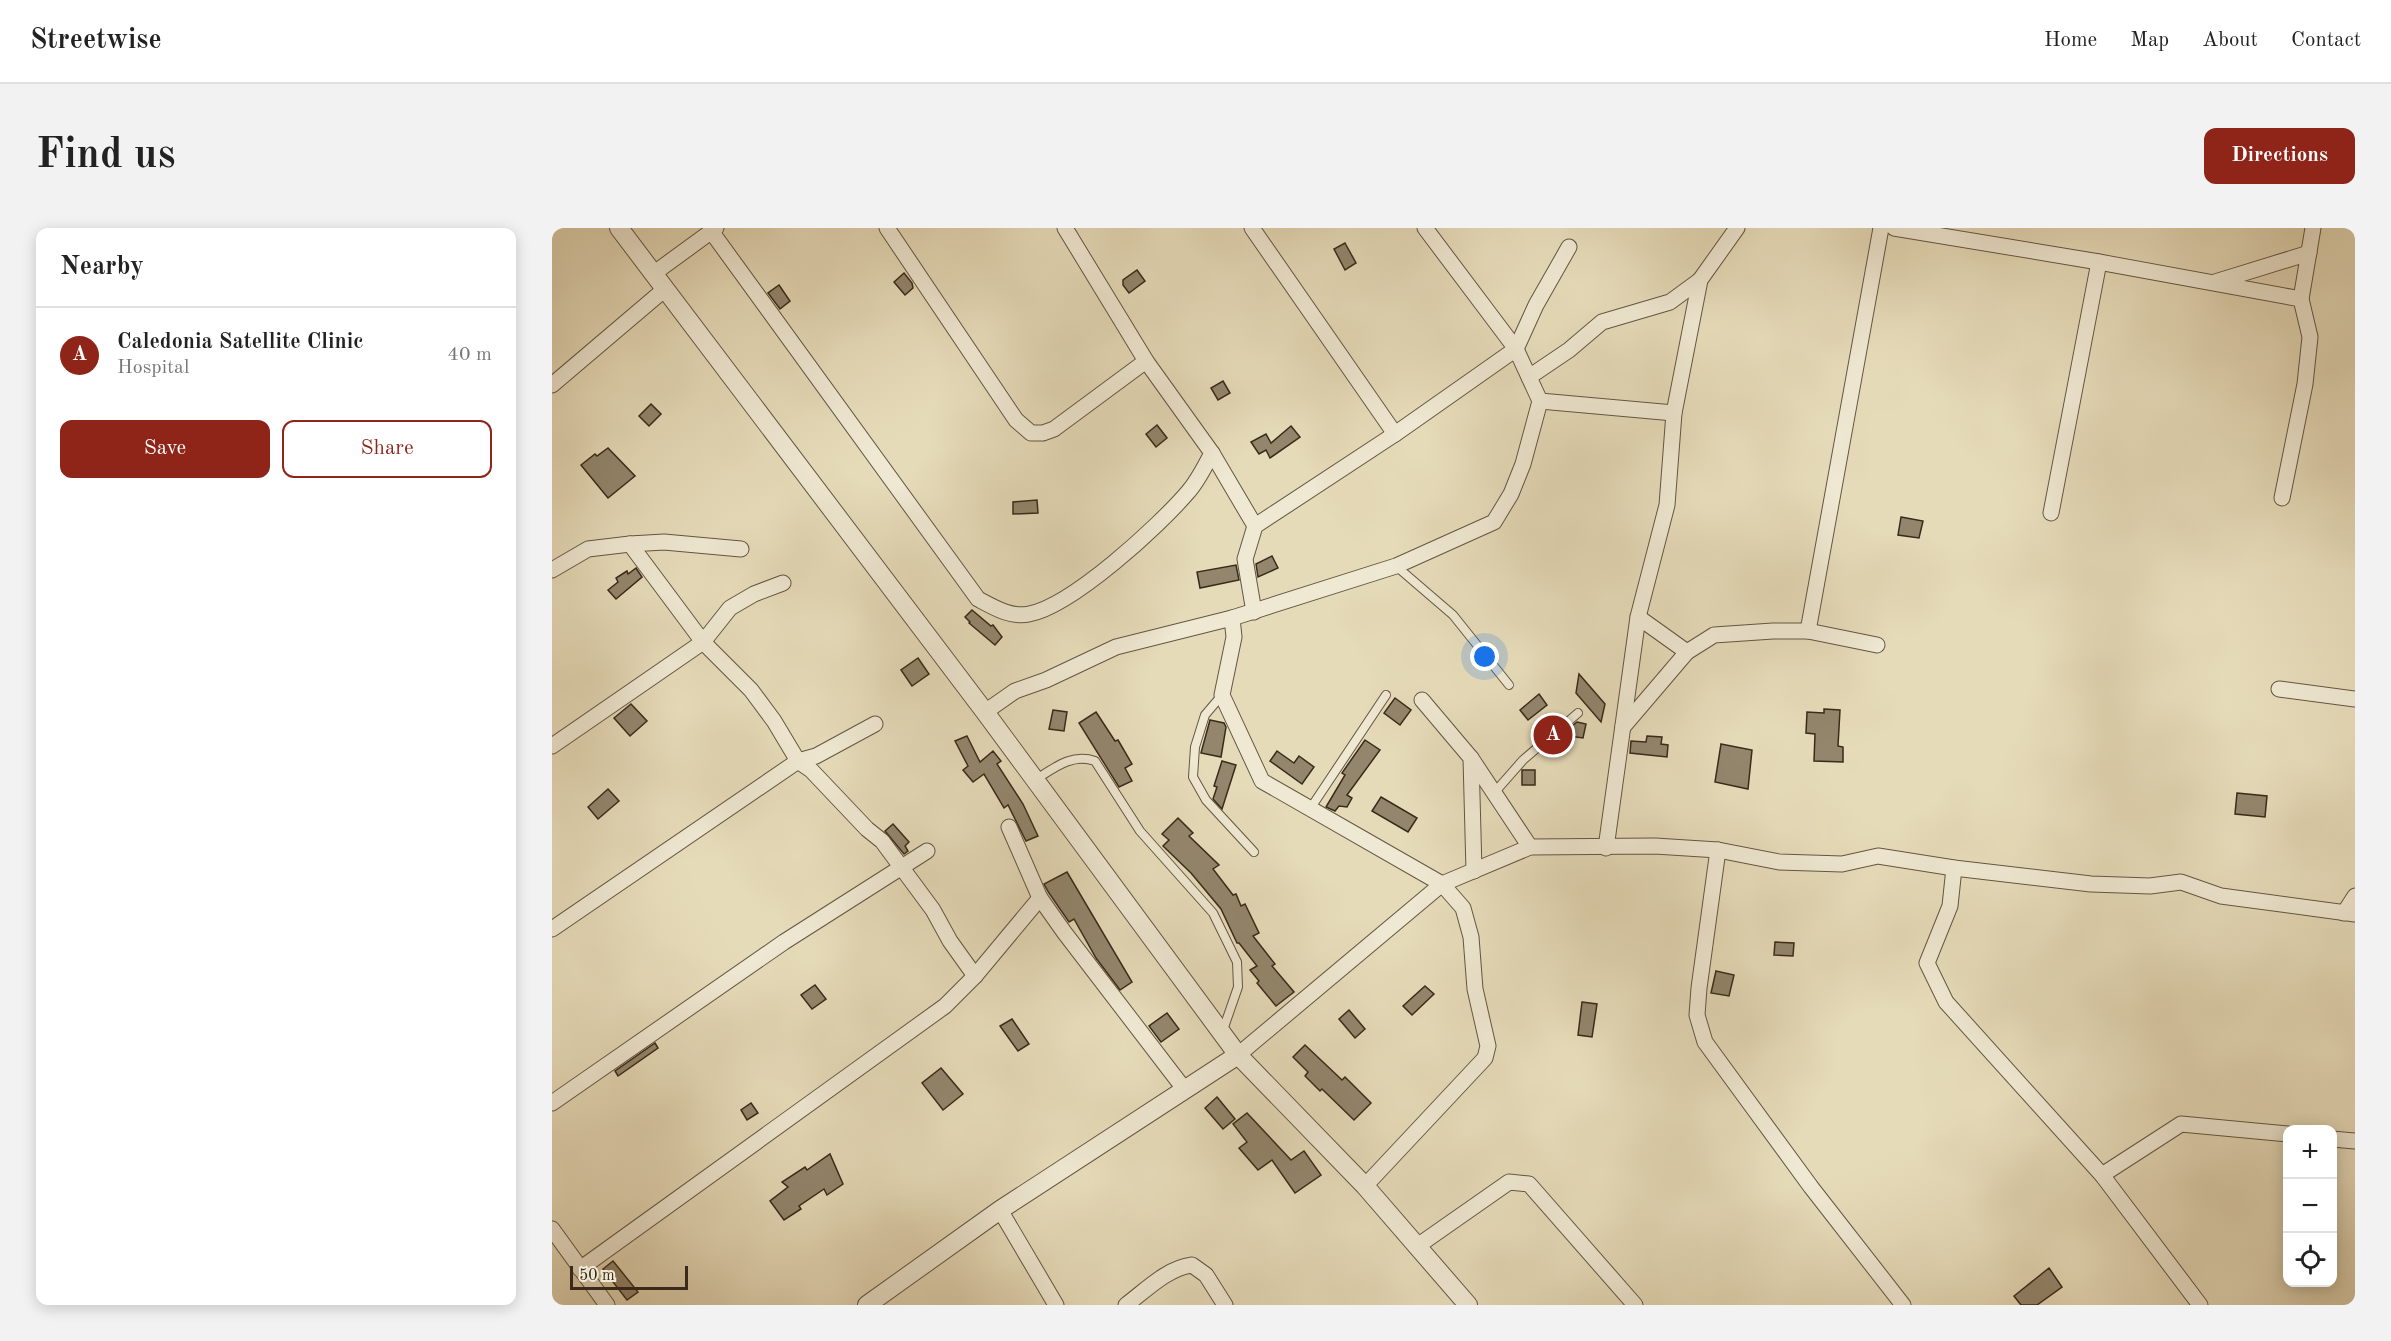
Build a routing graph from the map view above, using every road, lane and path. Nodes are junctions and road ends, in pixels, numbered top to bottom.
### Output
1 (619, 228) edge
2 (887, 228) edge
3 (1065, 228) edge
4 (1252, 228) edge
5 (1425, 228) edge
6 (1737, 228) edge
7 (1881, 228) edge
8 (1894, 228) edge
9 (2313, 228) edge
10 (713, 230) edge
11 (1569, 247) dead end
12 (2309, 253) junction
13 (2099, 262) junction
14 (654, 274) junction
15 (1700, 280) junction
16 (2212, 283) junction
17 (665, 289) junction
18 (2301, 299) junction
19 (1516, 349) junction
20 (1146, 361) junction
21 (1529, 377) junction
22 (552, 384) edge
23 (1540, 401) junction
24 (1674, 413) junction
25 (1395, 434) junction
26 (1212, 453) junction
27 (2282, 498) dead end
28 (2051, 513) dead end
29 (1255, 526) junction
30 (630, 544) junction
31 (741, 549) dead end
32 (1396, 566) junction
33 (552, 570) edge
34 (783, 583) dead end
35 (1254, 612) junction
36 (1638, 617) junction
37 (1232, 618) junction
38 (1808, 631) junction
39 (703, 642) junction
40 (1877, 645) dead end
41 (1687, 652) junction
42 (1509, 685) dead end
43 (2279, 688) dead end
44 (1222, 695) junction
45 (1386, 695) dead end
46 (2355, 699) edge
47 (1422, 700) dead end
48 (985, 712) junction
49 (1578, 713) dead end
50 (874, 724) dead end
51 (1623, 727) junction
52 (552, 746) edge
53 (1471, 759) junction
54 (798, 761) junction
55 (1034, 780) junction
56 (1494, 794) junction
57 (1310, 809) junction
58 (1009, 827) dead end
59 (1530, 847) junction
60 (1606, 848) junction
61 (1718, 850) junction
62 (927, 851) dead end
63 (1254, 852) dead end
64 (902, 867) junction
65 (1954, 868) junction
66 (1473, 871) junction
67 (1442, 884) junction
68 (2355, 896) edge
69 (1040, 898) junction
70 (2349, 913) edge
71 (552, 928) edge
72 (975, 976) junction
73 (1222, 1035) junction
74 (1238, 1055) junction
75 (1185, 1090) junction
76 (552, 1103) edge
77 (2283, 1134) edge
78 (2337, 1139) edge
79 (2355, 1141) edge
80 (2102, 1175) junction
81 (1365, 1186) junction
82 (1000, 1210) junction
83 (552, 1229) edge
84 (1416, 1247) junction
85 (580, 1269) junction
86 (607, 1305) edge
87 (867, 1305) edge
88 (1056, 1305) edge
89 (1126, 1305) edge
90 (1225, 1305) edge
91 (1468, 1305) edge
92 (1635, 1305) edge
93 (1903, 1305) edge
94 (2200, 1305) edge

1 - 14 street
2 - 20 street
3 - 20 street
4 - 25 street
5 - 19 street
6 - 15 street
7 - 38 street
8 - 13 street
9 - 12 street
10 - 14 street
10 - 26 street
11 - 19 street
12 - 16 street
12 - 18 street
13 - 16 street
13 - 28 street
14 - 17 street
15 - 21 street
15 - 24 street
16 - 18 street
17 - 22 street
17 - 48 street
18 - 27 street
19 - 21 street
19 - 25 street
20 - 26 street
21 - 23 street
23 - 24 street
23 - 32 street
24 - 36 street
25 - 29 street
26 - 29 street
29 - 35 street
30 - 31 street
30 - 33 street
30 - 39 street
32 - 35 street
32 - 42 lane
34 - 39 street
35 - 37 street
36 - 41 street
36 - 51 street
37 - 44 street
37 - 48 street
38 - 40 street
38 - 41 street
39 - 52 street
39 - 54 street
41 - 51 street
43 - 46 street
44 - 57 street
44 - 63 lane
45 - 57 lane
47 - 53 street
48 - 55 street
49 - 56 lane
50 - 54 street
51 - 60 street
53 - 56 street
53 - 66 street
54 - 64 street
54 - 71 street
55 - 73 street
55 - 73 lane
56 - 59 street
57 - 67 street
58 - 69 street
59 - 60 street
59 - 66 street
60 - 61 street
61 - 65 street
61 - 93 street
62 - 64 street
64 - 72 street
64 - 76 street
65 - 70 street
65 - 80 street
66 - 67 street
67 - 74 street
67 - 81 street
68 - 70 street
69 - 72 street
69 - 75 street
72 - 85 street
73 - 74 street
74 - 75 street
74 - 81 street
75 - 82 street
77 - 80 street
78 - 79 street
80 - 94 street
81 - 84 street
82 - 87 street
82 - 88 street
83 - 85 street
84 - 91 street
84 - 92 street
85 - 86 street
89 - 90 street

